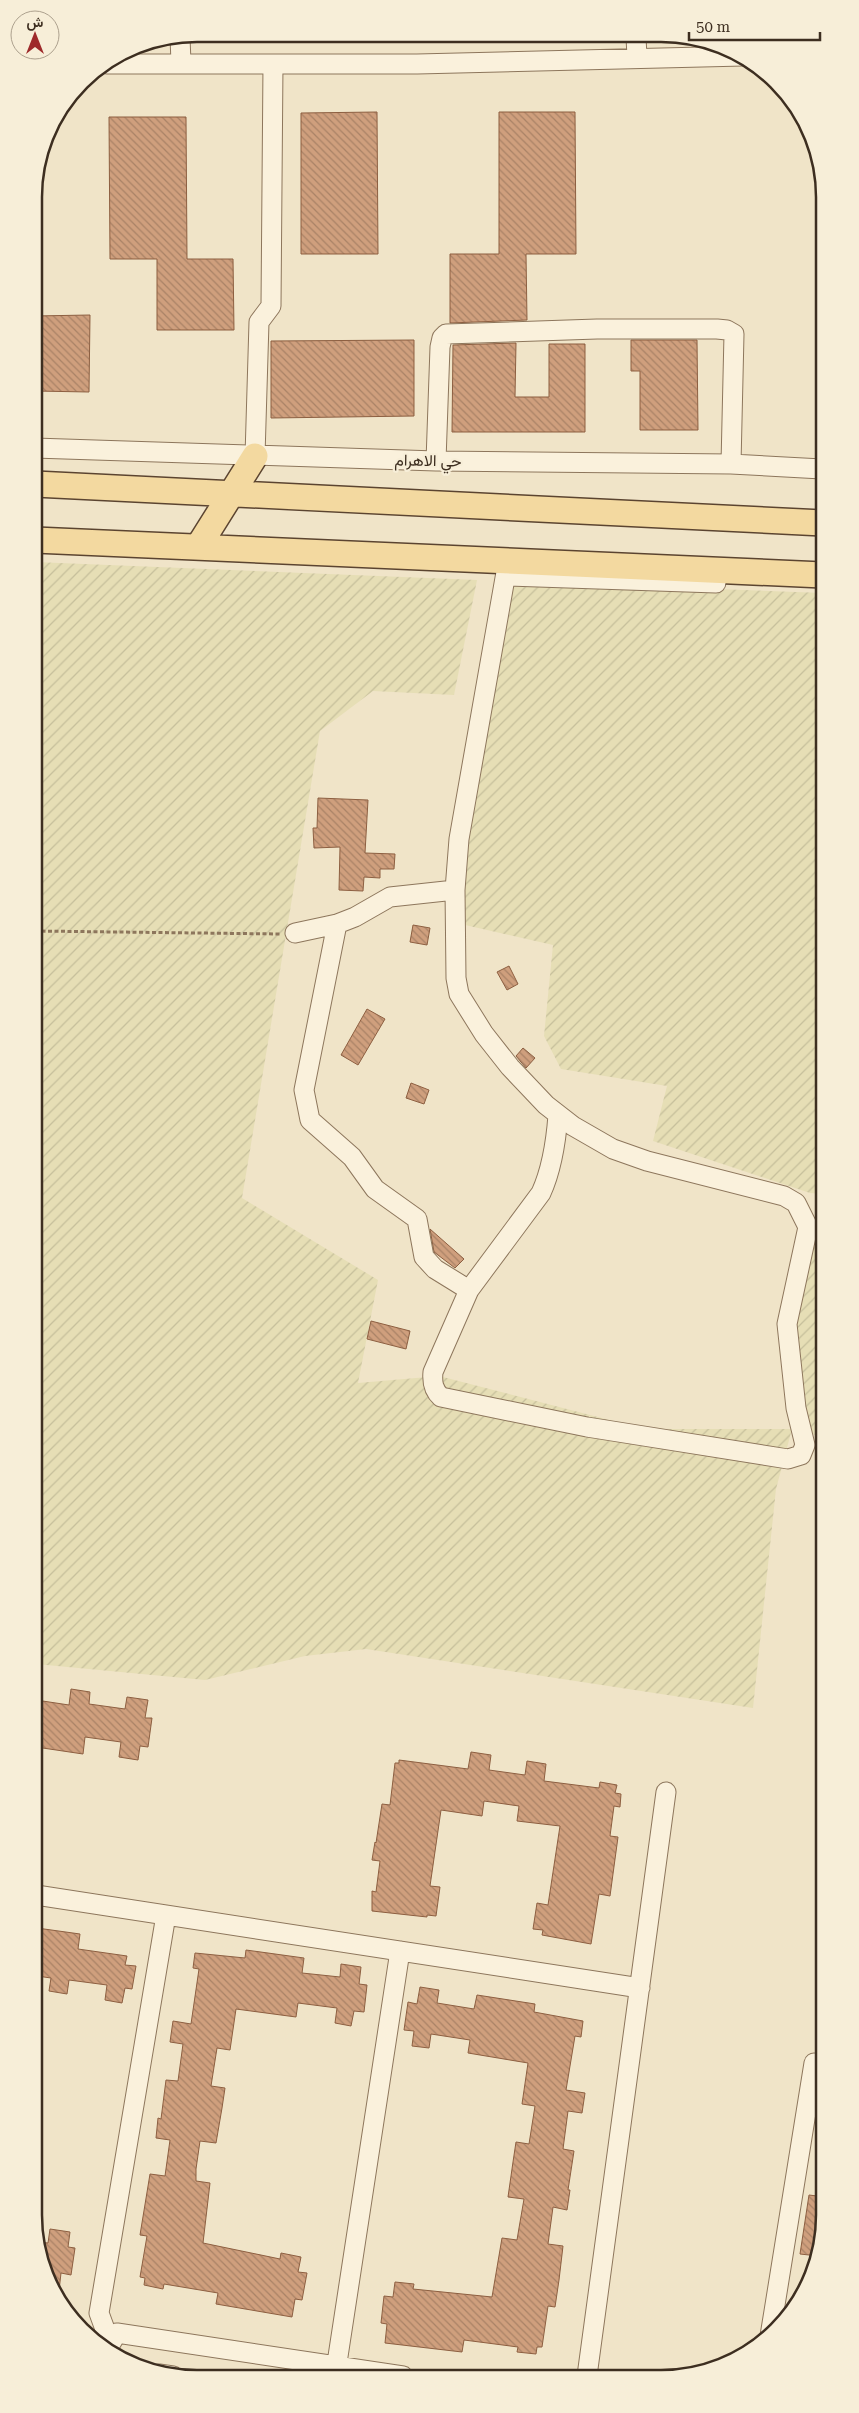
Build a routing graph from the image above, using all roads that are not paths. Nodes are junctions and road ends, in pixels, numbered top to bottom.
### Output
1 (636, 43) edge
2 (180, 44) edge
3 (725, 56) edge
4 (636, 57) junction
5 (181, 63) junction
6 (119, 64) edge
7 (273, 64) junction
8 (43, 448) edge
9 (255, 456) junction
10 (436, 460) junction
11 (731, 464) junction
12 (816, 469) edge
13 (43, 484) edge
14 (232, 493) junction
15 (816, 523) edge
16 (43, 540) edge
17 (198, 547) junction
18 (507, 569) junction
19 (816, 575) edge
20 (816, 586) edge
21 (455, 890) junction
22 (337, 924) junction
23 (295, 934) road end
24 (558, 1115) junction
25 (469, 1290) junction
26 (666, 1792) dead end
27 (43, 1896) edge
28 (166, 1915) junction
29 (400, 1951) junction
30 (640, 1988) junction
31 (814, 2063) dead end
32 (772, 2324) edge
33 (108, 2341) edge
34 (110, 2344) edge
35 (329, 2370) edge
36 (335, 2370) edge
37 (588, 2370) edge

1 - 4 street
2 - 5 street
3 - 4 street
4 - 7 street
5 - 6 street
5 - 7 street
7 - 9 street
8 - 9 street, حي الاهرام
9 - 10 street, حي الاهرام
9 - 14 main road
10 - 11 street, حي الاهرام
10 - 11 street
11 - 12 street, حي الاهرام
13 - 14 main road
14 - 15 main road
14 - 17 main road
16 - 17 main road
17 - 18 main road
18 - 19 main road
18 - 20 street
18 - 21 street
21 - 22 street
21 - 24 street
22 - 23 street
22 - 25 street
24 - 25 street
24 - 25 street
26 - 30 street
27 - 28 street
28 - 29 street
28 - 33 street
29 - 30 street
29 - 36 street
30 - 37 street
31 - 32 street
34 - 35 street

